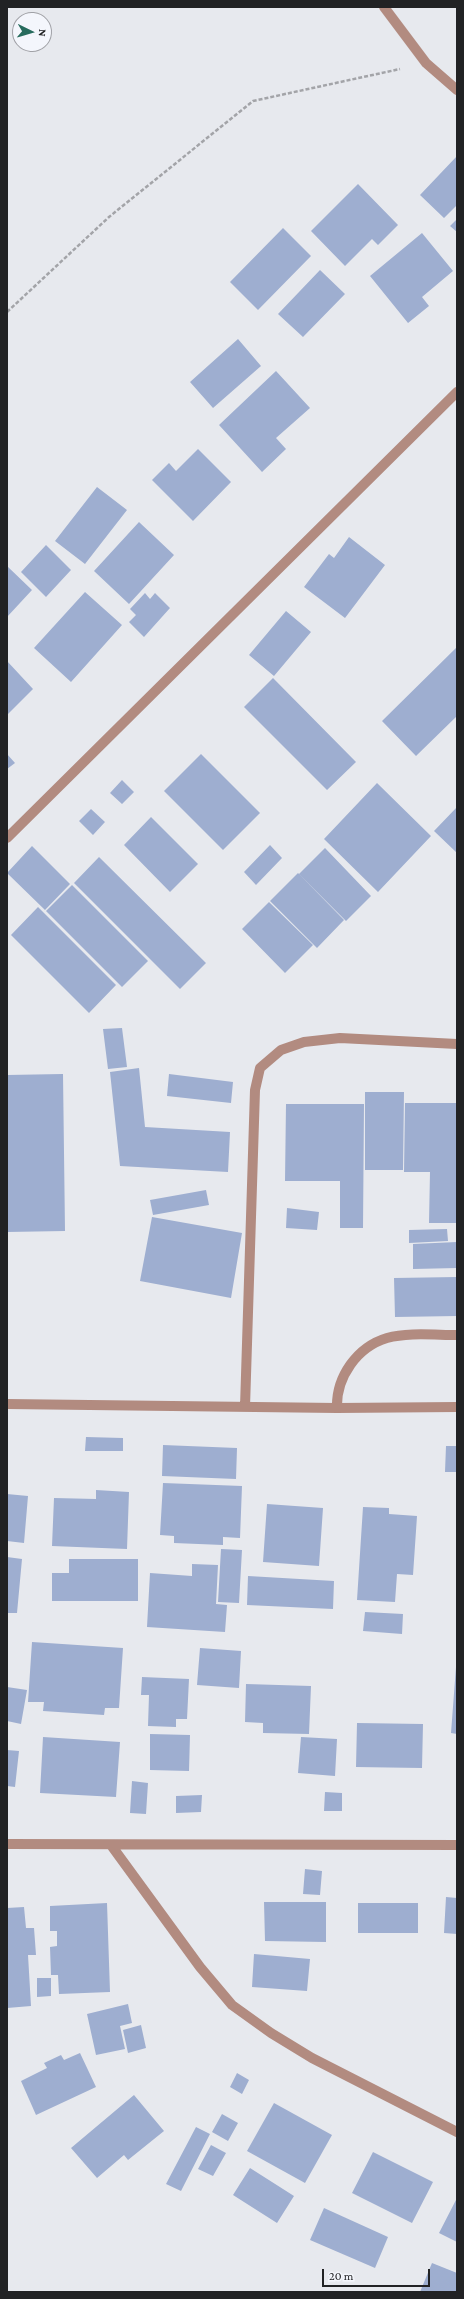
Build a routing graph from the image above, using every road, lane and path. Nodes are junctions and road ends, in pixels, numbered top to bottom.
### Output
1 (384, 7) edge
2 (426, 63) junction
3 (457, 90) edge
4 (7, 312) edge
5 (457, 392) edge
6 (7, 838) edge
7 (457, 1044) edge
8 (457, 1335) edge
9 (7, 1404) edge
10 (245, 1407) junction
11 (457, 1407) edge
12 (337, 1408) junction
13 (7, 1844) edge
14 (111, 1845) junction
15 (457, 1845) edge
16 (457, 2132) edge

1 - 2 street
2 - 3 street
2 - 4 path
5 - 6 street
7 - 10 street
8 - 12 street
9 - 10 street
10 - 12 street
11 - 12 street
13 - 14 street
14 - 15 street
14 - 16 street

